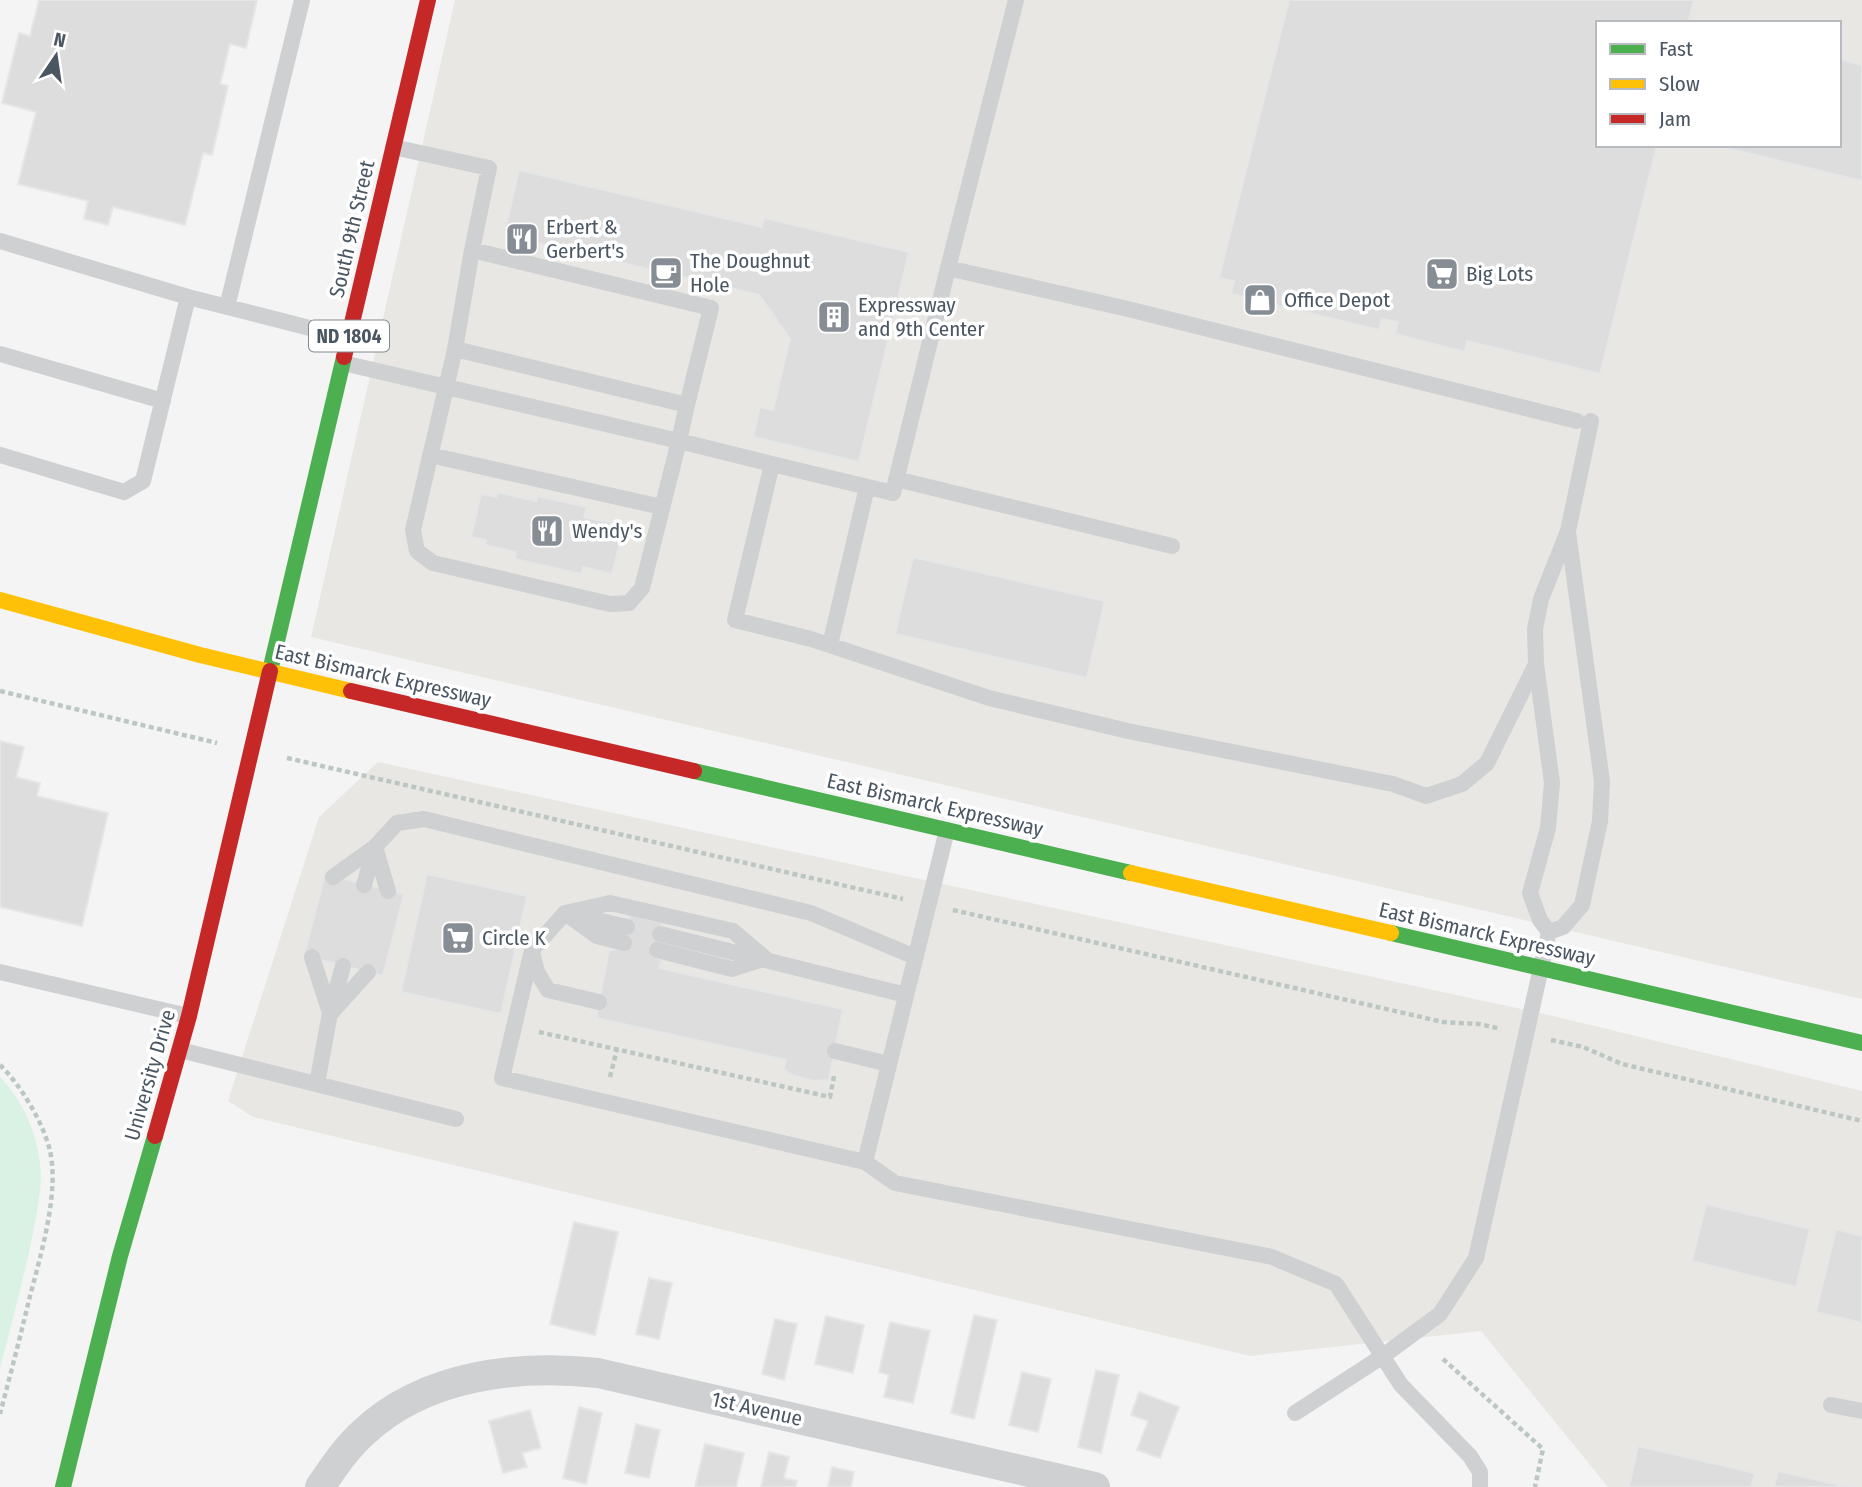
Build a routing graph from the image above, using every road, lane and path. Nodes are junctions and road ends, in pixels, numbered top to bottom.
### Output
1 (302, 0) edge
2 (428, 0) edge
3 (1016, 0) edge
4 (393, 147) junction
5 (0, 241) edge
6 (472, 250) junction
7 (948, 268) junction
8 (188, 297) junction
9 (227, 307) junction
10 (349, 338) junction
11 (455, 349) junction
12 (0, 354) edge
13 (343, 363) junction
14 (446, 385) junction
15 (163, 401) junction
16 (687, 405) junction
17 (679, 441) junction
18 (0, 455) edge
19 (430, 456) junction
20 (772, 464) junction
21 (896, 480) junction
22 (867, 487) junction
23 (662, 507) junction
24 (1568, 531) junction
25 (1172, 546) dead end
26 (0, 600) edge
27 (830, 645) junction
28 (1536, 664) junction
29 (270, 671) junction
30 (0, 691) edge
31 (172, 732) dead end
32 (947, 830) junction
33 (375, 847) junction
34 (333, 877) dead end
35 (364, 885) dead end
36 (388, 891) dead end
37 (565, 913) junction
38 (1549, 932) junction
39 (625, 935) dead end
40 (658, 942) dead end
41 (532, 950) junction
42 (312, 957) dead end
43 (915, 957) junction
44 (766, 959) junction
45 (343, 966) dead end
46 (1540, 968) junction
47 (0, 972) edge
48 (368, 972) dead end
49 (906, 995) junction
50 (599, 1002) dead end
51 (330, 1013) junction
52 (189, 1016) junction
53 (514, 1027) junction
54 (1862, 1043) edge
55 (1583, 1047) dead end
56 (180, 1050) junction
57 (837, 1051) joint
58 (889, 1064) junction
59 (0, 1065) edge
60 (317, 1084) junction
61 (456, 1119) dead end
62 (1862, 1121) edge
63 (865, 1162) junction
64 (1383, 1356) junction
65 (1443, 1359) dead end
66 (1831, 1405) dead end
67 (1862, 1411) edge
68 (1295, 1413) dead end
69 (0, 1415) edge
70 (63, 1487) edge
71 (320, 1487) edge
72 (1094, 1487) edge
73 (1480, 1487) edge
74 (1535, 1487) edge

1 - 9 lane
2 - 4 main road, South 9th Street / ND 1804
3 - 7 lane
4 - 6 lane
4 - 10 main road, South 9th Street / ND 1804
5 - 8 lane
6 - 11 lane
6 - 16 lane
7 - 21 lane
7 - 24 lane
8 - 9 lane
8 - 15 lane
9 - 10 lane
10 - 13 main road, South 9th Street / ND 1804
11 - 14 lane
11 - 16 lane
12 - 15 lane
13 - 14 lane
13 - 29 main road, South 9th Street / ND 1804
14 - 17 lane
14 - 19 lane
15 - 18 lane
16 - 17 lane
17 - 20 lane
17 - 23 lane
19 - 23 lane
19 - 23 lane
20 - 22 lane
20 - 27 lane
21 - 22 lane
21 - 25 lane
22 - 27 lane
24 - 28 lane
24 - 38 lane
26 - 29 main road, East Bismarck Expressway
27 - 28 lane
28 - 38 lane
29 - 32 main road, East Bismarck Expressway
29 - 52 main road, University Drive / ND 1804
30 - 31 path
32 - 43 lane
32 - 46 main road, East Bismarck Expressway
33 - 34 lane
33 - 35 lane
33 - 36 lane
33 - 43 lane
37 - 39 lane
37 - 41 lane
37 - 44 lane
38 - 46 lane
40 - 44 lane
41 - 50 lane
41 - 53 lane
42 - 51 lane
43 - 49 lane
44 - 49 lane
45 - 51 lane
46 - 54 main road, East Bismarck Expressway
46 - 64 lane
47 - 52 lane
48 - 51 lane
49 - 58 lane
51 - 60 lane
52 - 56 main road, University Drive / ND 1804
53 - 57 path
53 - 63 lane
55 - 62 path
56 - 60 lane
56 - 70 main road, University Drive / ND 1804
57 - 58 lane
58 - 63 lane
59 - 69 path
60 - 61 lane
63 - 64 lane
64 - 68 lane
64 - 73 lane
65 - 74 path
66 - 67 lane
71 - 72 street, 1st Avenue

